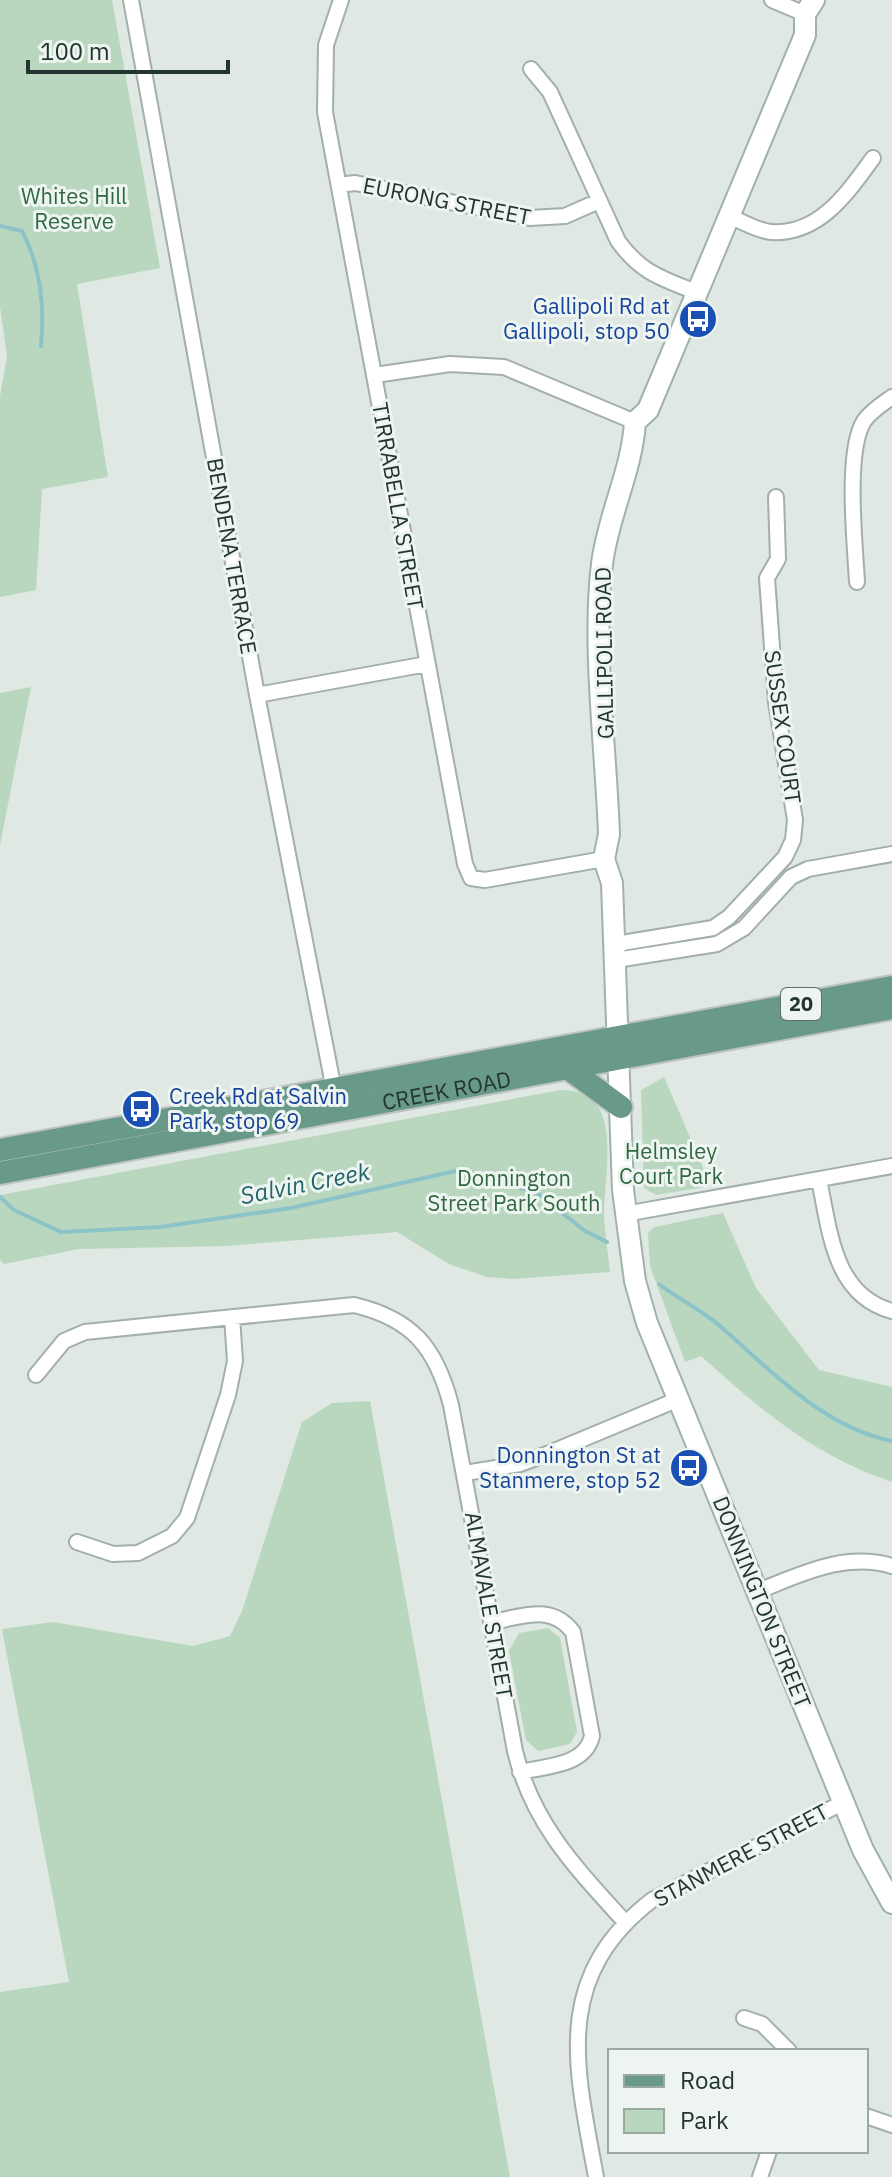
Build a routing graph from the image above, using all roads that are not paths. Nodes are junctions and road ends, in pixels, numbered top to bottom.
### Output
1 (131, 0) edge
2 (341, 0) edge
3 (772, 0) edge
4 (809, 7) edge
5 (531, 69) dead end
6 (873, 158) dead end
7 (339, 185) junction
8 (599, 201) junction
9 (730, 217) junction
10 (698, 293) junction
11 (375, 375) junction
12 (892, 397) edge
13 (635, 422) junction
14 (776, 497) dead end
15 (857, 582) dead end
16 (427, 664) junction
17 (257, 695) junction
18 (892, 854) edge
19 (604, 859) junction
20 (713, 928) junction
21 (717, 944) junction
22 (616, 952) junction
23 (892, 987) edge
24 (892, 1008) edge
25 (620, 1048) junction
26 (569, 1069) junction
27 (336, 1100) junction
28 (621, 1107) junction
29 (2, 1165) edge
30 (892, 1166) edge
31 (819, 1180) junction
32 (625, 1214) junction
33 (892, 1311) edge
34 (232, 1317) junction
35 (36, 1375) dead end
36 (679, 1399) junction
37 (465, 1473) junction
38 (77, 1542) dead end
39 (892, 1566) edge
40 (758, 1591) junction
41 (491, 1622) junction
42 (520, 1772) junction
43 (844, 1802) junction
44 (892, 1903) edge
45 (624, 1921) junction
46 (744, 2018) dead end
47 (787, 2049) edge
48 (868, 2117) edge
49 (892, 2125) edge
50 (768, 2153) edge
51 (596, 2177) edge
52 (760, 2177) edge

1 - 17 street, BENDENA TERRACE
2 - 7 street, TIRRABELLA STREET
3 - 4 street
4 - 9 street, GALLIPOLI ROAD
5 - 8 street
6 - 9 street
7 - 8 street, EURONG STREET
7 - 11 street, TIRRABELLA STREET
8 - 10 street
9 - 10 street, GALLIPOLI ROAD
10 - 13 street, GALLIPOLI ROAD
11 - 13 street
11 - 16 street, TIRRABELLA STREET
12 - 15 street
13 - 19 street, GALLIPOLI ROAD
14 - 20 street, SUSSEX COURT
16 - 17 street
16 - 19 street, TIRRABELLA STREET
17 - 27 street, BENDENA TERRACE
18 - 21 street
19 - 22 street, GALLIPOLI ROAD
20 - 21 street
20 - 22 street
21 - 22 street
22 - 25 street, GALLIPOLI ROAD
23 - 25 main road, CREEK ROAD / 20
24 - 25 main road, CREEK ROAD / 20
25 - 26 main road, CREEK ROAD / 20
25 - 27 main road, CREEK ROAD / 20
25 - 28 street, DONNINGTON STREET
26 - 27 main road, CREEK ROAD / 20
26 - 28 main road
27 - 29 main road, CREEK ROAD / 20
28 - 32 street, DONNINGTON STREET
30 - 31 street
31 - 32 street
31 - 33 street
32 - 36 street, DONNINGTON STREET
34 - 35 street, ALMAVALE STREET
34 - 37 street, ALMAVALE STREET
34 - 38 street
36 - 37 street
36 - 40 street, DONNINGTON STREET
37 - 41 street, ALMAVALE STREET
39 - 40 street
40 - 43 street, DONNINGTON STREET
41 - 42 street, ALMAVALE STREET
41 - 42 street
42 - 45 street, ALMAVALE STREET
43 - 44 street, DONNINGTON STREET
43 - 45 street, STANMERE STREET
45 - 51 street, STANMERE STREET
46 - 47 street
48 - 49 street
50 - 52 street

